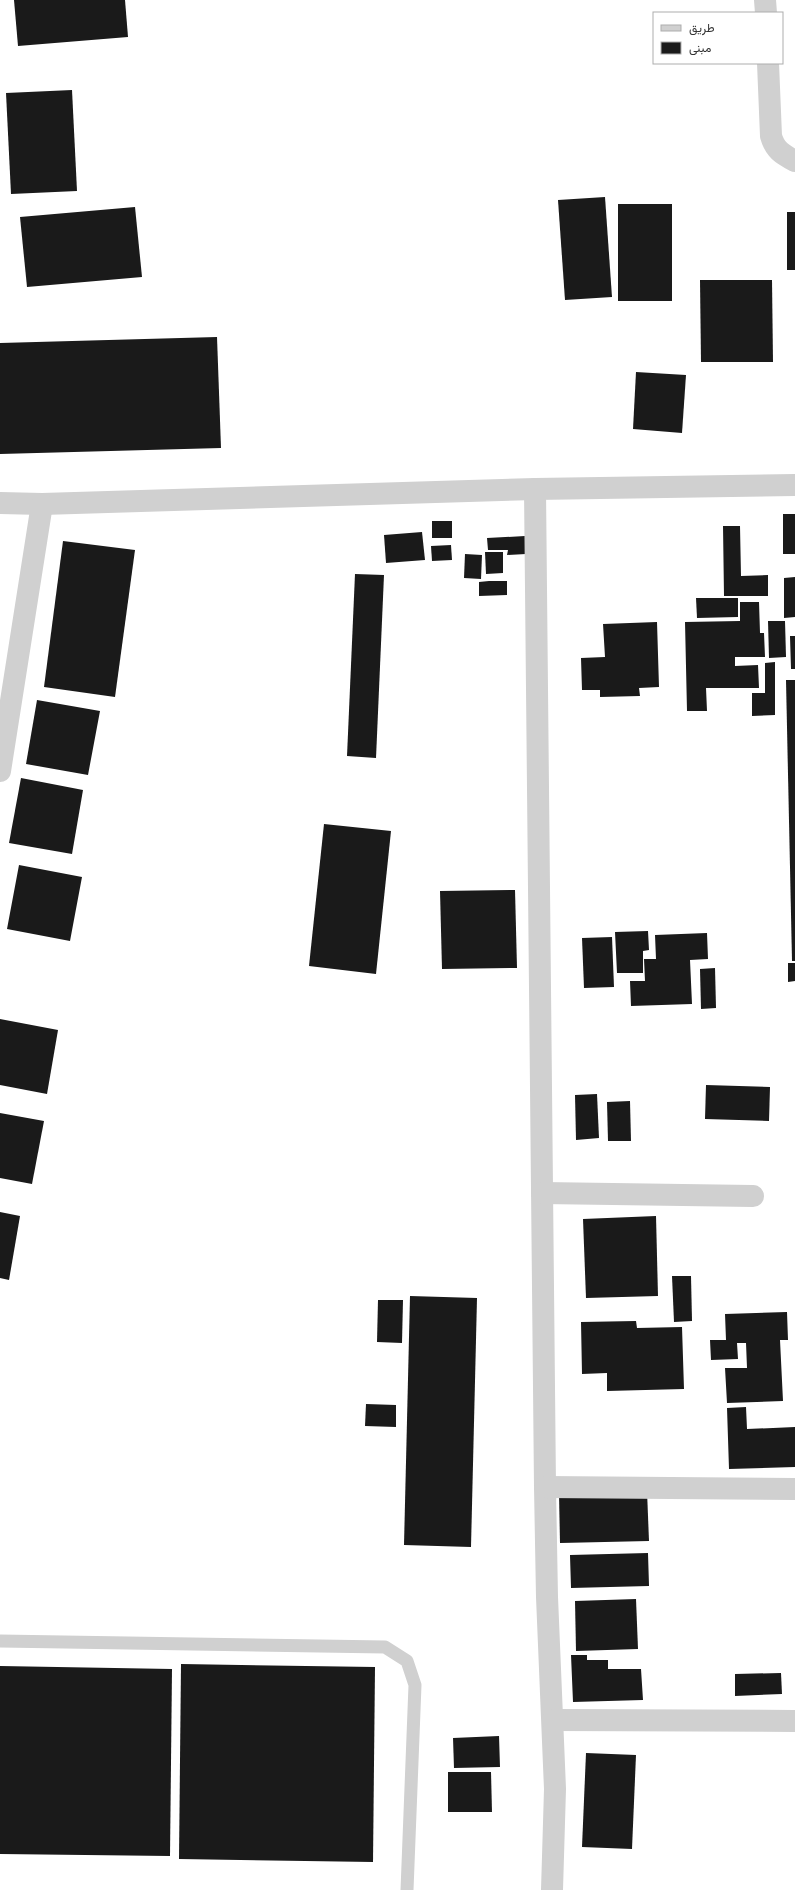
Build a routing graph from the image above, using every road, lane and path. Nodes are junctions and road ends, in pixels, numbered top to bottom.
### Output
1 (765, 0) edge
2 (766, 12) edge
3 (768, 64) edge
4 (795, 160) edge
5 (795, 485) edge
6 (535, 489) junction
7 (0, 503) edge
8 (42, 504) junction
9 (0, 771) edge
10 (542, 1193) junction
11 (753, 1196) dead end
12 (545, 1487) junction
13 (795, 1489) edge
14 (0, 1641) edge
15 (552, 1720) junction
16 (795, 1721) edge
17 (407, 1890) edge
18 (552, 1890) edge

1 - 2 street
3 - 4 street
5 - 6 street
6 - 8 street
6 - 10 street
7 - 8 street
8 - 9 street
10 - 11 street
10 - 12 street
12 - 13 street
12 - 15 street
14 - 17 lane
15 - 16 street
15 - 18 street

